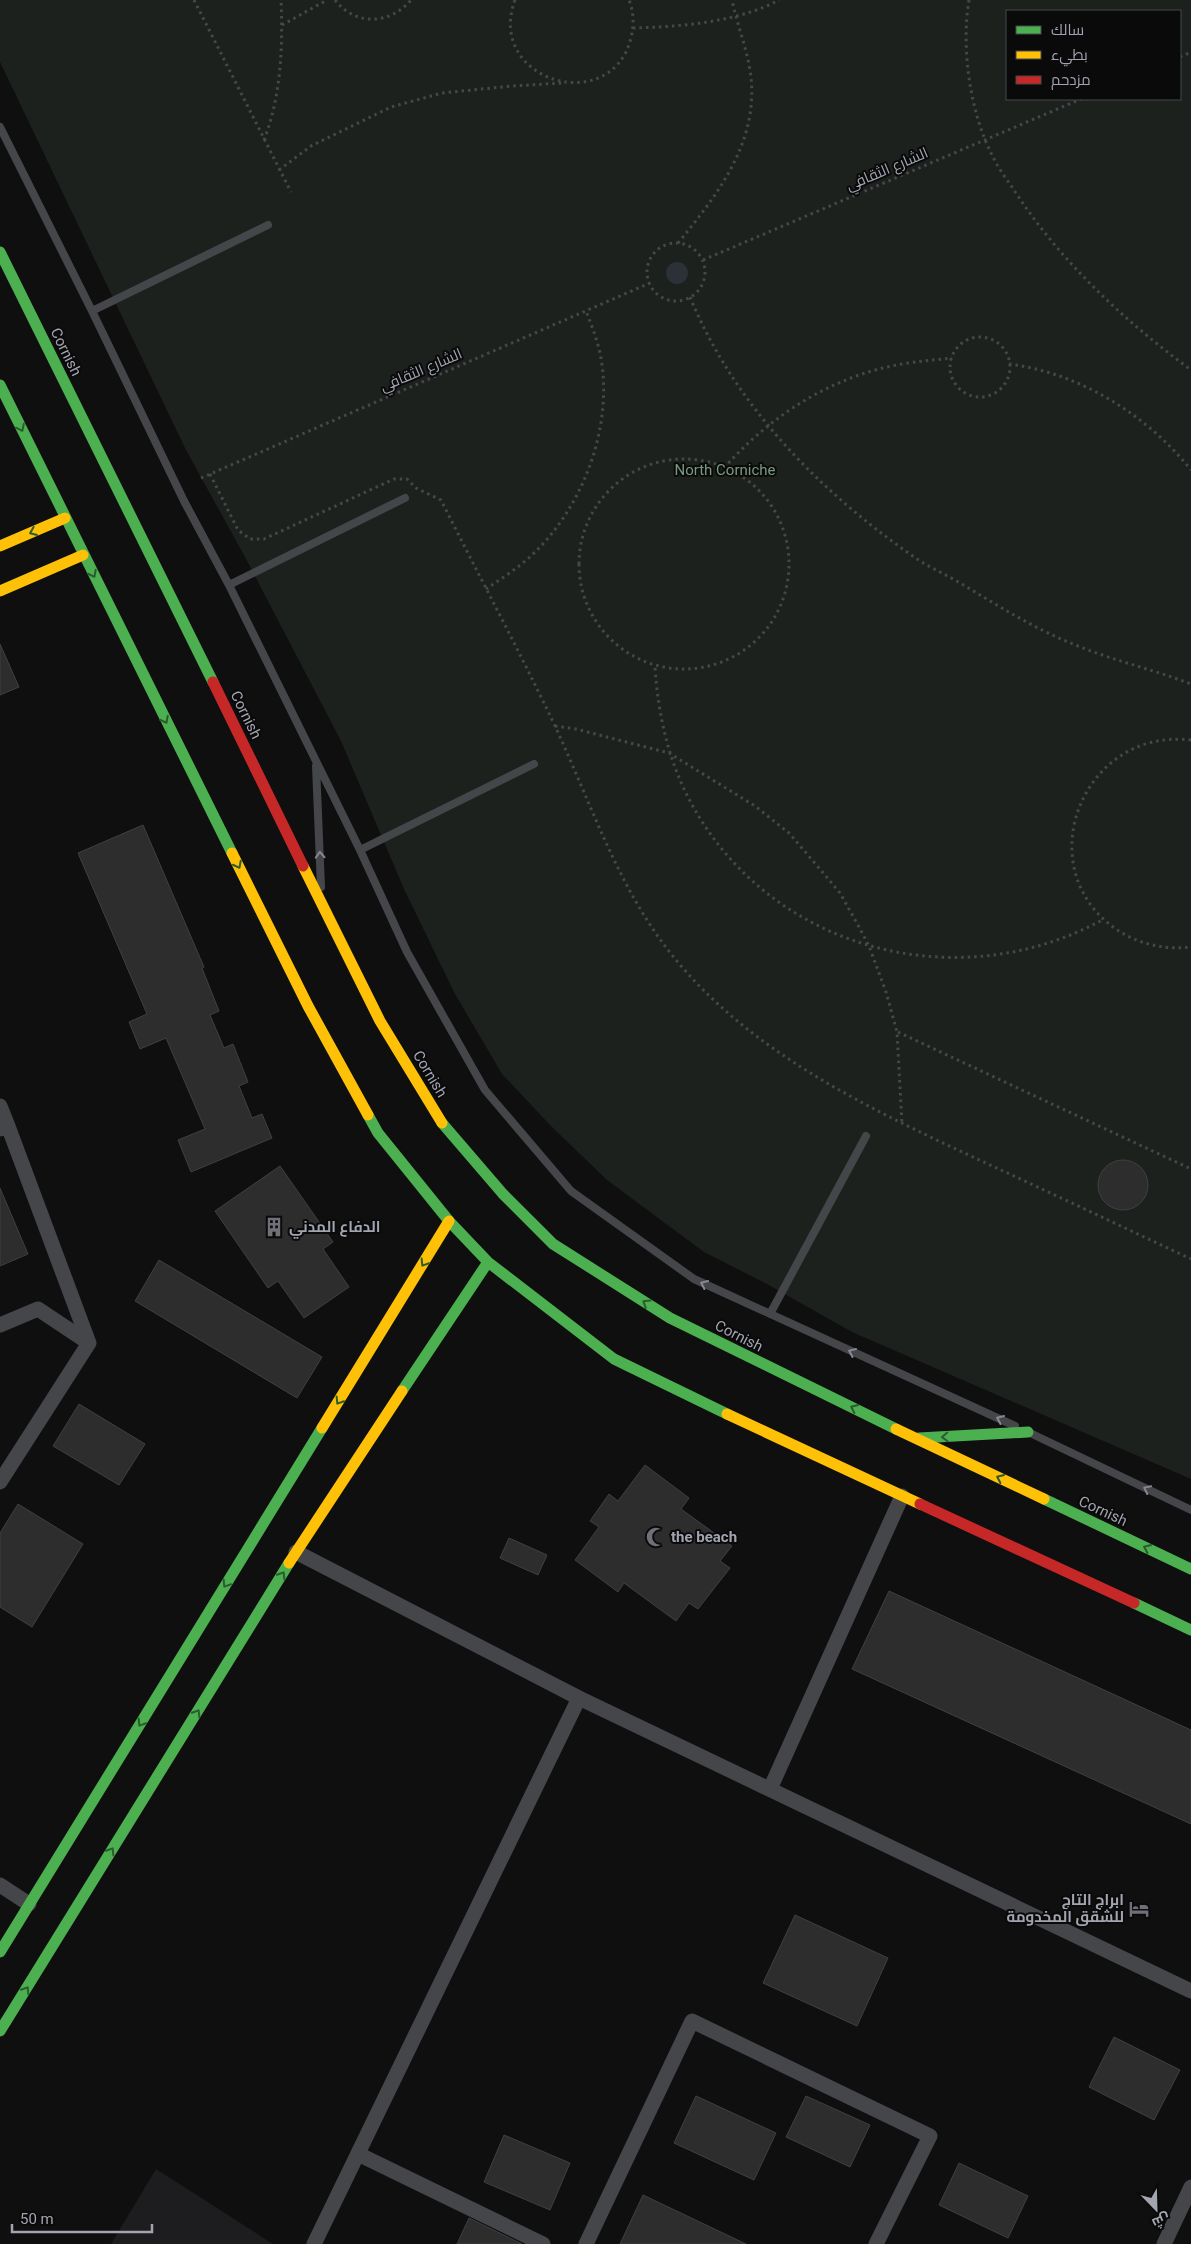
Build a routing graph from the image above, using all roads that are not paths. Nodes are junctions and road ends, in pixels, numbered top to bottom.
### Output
1 (0, 127) edge
2 (268, 224) dead end
3 (0, 252) edge
4 (92, 311) junction
5 (0, 385) edge
6 (406, 498) dead end
7 (65, 518) junction
8 (0, 546) edge
9 (83, 555) junction
10 (229, 585) junction
11 (0, 590) edge
12 (316, 763) junction
13 (534, 764) dead end
14 (360, 850) junction
15 (322, 904) junction
16 (0, 1106) edge
17 (4, 1128) edge
18 (866, 1136) dead end
19 (450, 1221) junction
20 (488, 1262) junction
21 (770, 1314) junction
22 (0, 1325) edge
23 (89, 1343) junction
24 (1028, 1432) junction
25 (916, 1438) junction
26 (0, 1482) edge
27 (902, 1496) junction
28 (1191, 1510) edge
29 (296, 1552) junction
30 (1191, 1569) edge
31 (1191, 1630) edge
32 (579, 1698) junction
33 (770, 1790) junction
34 (0, 1885) edge
35 (29, 1904) junction
36 (0, 1952) edge
37 (1191, 1991) edge
38 (0, 2031) edge
39 (358, 2154) junction
40 (1191, 2187) edge
41 (314, 2244) edge
42 (543, 2244) edge
43 (586, 2244) edge
44 (876, 2244) edge
45 (1164, 2244) edge

1 - 4 lane
2 - 4 lane
3 - 15 main road, Cornish
4 - 10 lane
5 -> 7 main road
6 - 10 lane
7 -> 8 main road
7 - 9 main road
9 - 11 main road
9 -> 19 main road
10 - 12 lane
12 - 14 lane
15 -> 12 lane
13 - 14 lane
21 -> 14 lane
25 -> 15 main road, Cornish
16 - 17 street
17 - 23 street
18 - 21 lane
19 - 20 main road
19 -> 35 main road
20 - 27 main road
20 - 29 main road
24 -> 21 lane
22 - 23 street
23 - 26 street
24 -> 25 main road
28 -> 24 lane
30 -> 25 main road, Cornish
27 - 31 main road
27 - 33 street
29 - 32 street
38 -> 29 main road
32 - 33 street
32 - 39 street
33 - 37 street
34 - 35 street
35 - 36 main road
39 - 41 street
39 - 42 street
40 - 45 street
43 - 44 street

